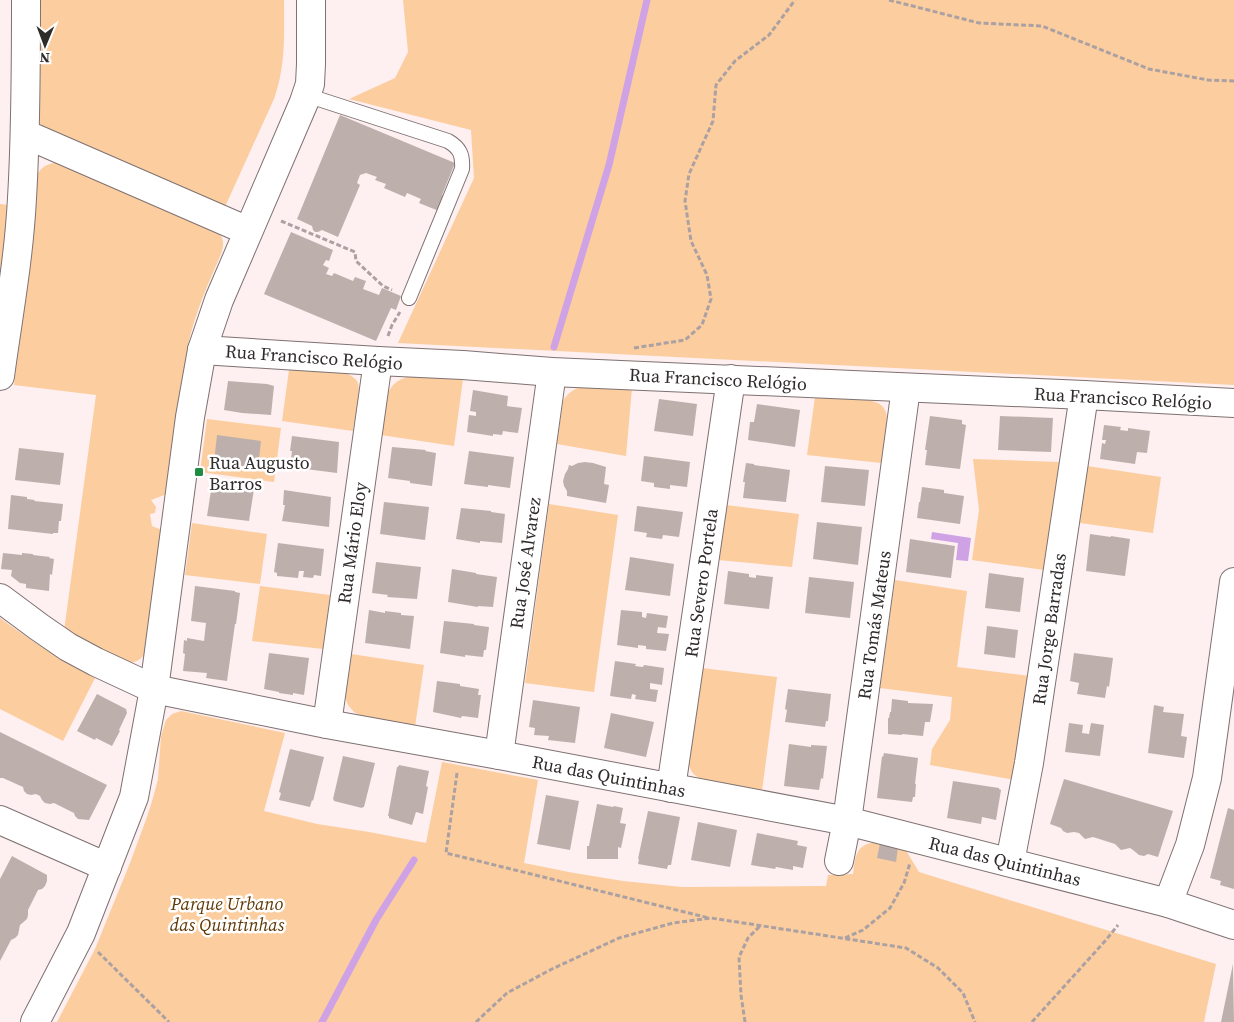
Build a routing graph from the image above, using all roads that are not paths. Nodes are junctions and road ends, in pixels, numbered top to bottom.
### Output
1 (26, 0) edge
2 (312, 0) edge
3 (306, 95) junction
4 (25, 134) junction
5 (253, 221) junction
6 (409, 298) road end
7 (202, 350) junction
8 (378, 362) junction
9 (552, 372) junction
10 (0, 376) edge
11 (731, 379) junction
12 (906, 388) junction
13 (1084, 395) junction
14 (1234, 404) edge
15 (1234, 582) edge
16 (0, 598) edge
17 (154, 689) junction
18 (327, 724) junction
19 (499, 755) junction
20 (671, 788) junction
21 (0, 820) edge
22 (847, 821) junction
23 (839, 861) dead end
24 (1010, 862) junction
25 (107, 867) junction
26 (1168, 903) junction
27 (1234, 925) edge
28 (35, 1022) edge

1 - 4 street
2 - 3 street
3 - 5 street
3 - 6 lane
4 - 5 street
4 - 10 street
5 - 7 street
7 - 8 street, Rua Francisco Relógio
7 - 17 street
8 - 9 street, Rua Francisco Relógio
8 - 18 street, Rua Mário Eloy
9 - 11 street, Rua Francisco Relógio
9 - 19 street, Rua José Alvarez
11 - 12 street, Rua Francisco Relógio
11 - 20 street, Rua Severo Portela
12 - 13 street, Rua Francisco Relógio
12 - 22 street, Rua Tomás Mateus
13 - 14 street, Rua Francisco Relógio
13 - 24 street, Rua Jorge Barradas
15 - 26 street
16 - 17 street, Rua das Quintinhas
17 - 18 street, Rua das Quintinhas
17 - 25 street
18 - 19 street, Rua das Quintinhas
19 - 20 street, Rua das Quintinhas
20 - 22 street, Rua das Quintinhas
21 - 25 street
22 - 23 street, Rua Tomás Mateus
22 - 24 street, Rua das Quintinhas
24 - 26 street, Rua das Quintinhas
25 - 28 street
26 - 27 street, Rua das Quintinhas

